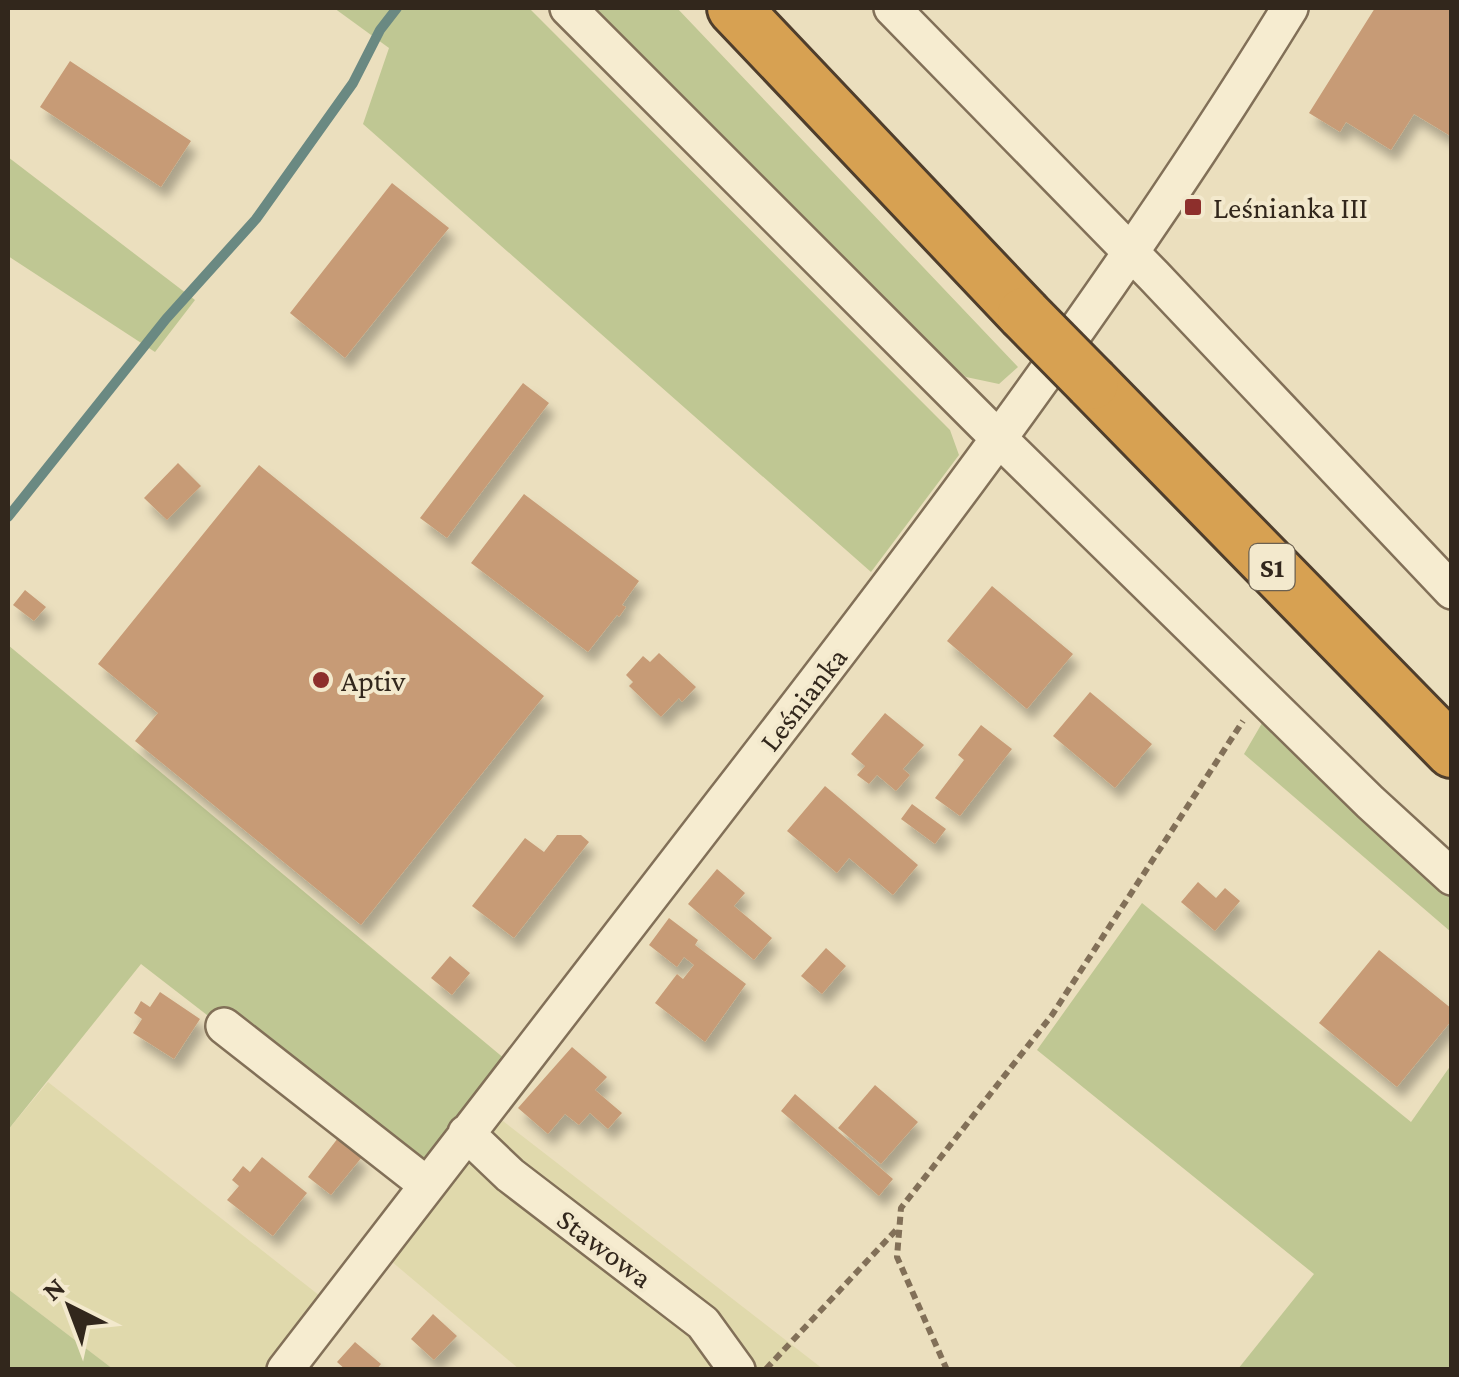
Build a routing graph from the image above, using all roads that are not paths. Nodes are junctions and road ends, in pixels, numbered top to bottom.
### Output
1 (568, 8) edge
2 (734, 8) edge
3 (892, 8) edge
4 (1290, 8) edge
5 (1132, 252) junction
6 (998, 437) junction
7 (1452, 591) edge
8 (1452, 751) edge
9 (1452, 877) edge
10 (224, 1026) dead end
11 (466, 1133) junction
12 (427, 1185) junction
13 (286, 1370) edge
14 (737, 1370) edge

1 - 6 street
2 - 8 highway, S1, bridge
3 - 5 street
4 - 5 street, Leśnianka
5 - 6 street, Leśnianka
5 - 7 street
6 - 9 street
6 - 11 street, Leśnianka
10 - 12 street
11 - 12 street, Leśnianka
11 - 14 street, Stawowa
12 - 13 street, Leśnianka

